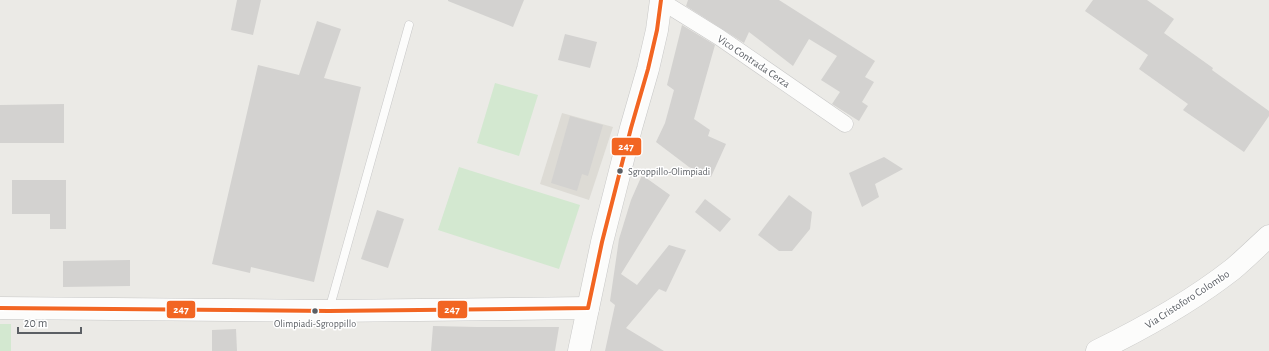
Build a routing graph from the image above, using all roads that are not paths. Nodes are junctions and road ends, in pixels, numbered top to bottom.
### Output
1 (661, 0) edge
2 (409, 25) dead end
3 (845, 124) dead end
4 (1269, 236) edge
5 (0, 308) edge
6 (588, 308) junction
7 (329, 311) junction
8 (579, 351) edge
9 (1097, 351) edge

1 - 3 street, Vico Contrada Cerza
1 - 6 street
2 - 7 lane
4 - 9 street, Via Cristoforo Colombo
5 - 7 street
6 - 7 street
6 - 8 street

